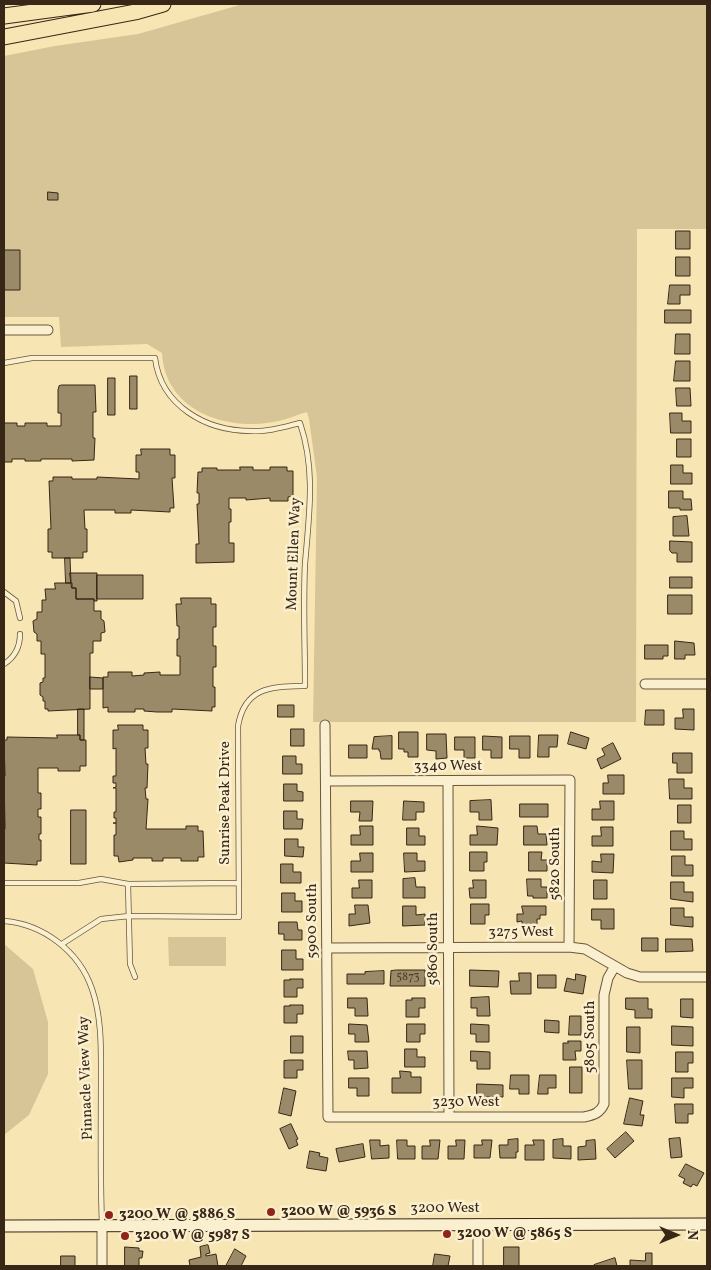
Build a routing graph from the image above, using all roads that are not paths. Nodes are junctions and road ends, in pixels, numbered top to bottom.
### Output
1 (93, 4) edge
2 (163, 4) edge
3 (4, 16) edge
4 (4, 37) edge
5 (4, 330) edge
6 (48, 330) dead end
7 (4, 363) edge
8 (4, 592) edge
9 (20, 618) dead end
10 (20, 634) dead end
11 (4, 664) edge
12 (645, 684) dead end
13 (707, 684) edge
14 (305, 686) joint
15 (326, 724) dead end
16 (570, 780) joint
17 (326, 781) junction
18 (448, 781) junction
19 (239, 883) junction
20 (4, 884) edge
21 (128, 884) junction
22 (129, 916) junction
23 (4, 921) edge
24 (62, 944) junction
25 (448, 947) junction
26 (569, 947) junction
27 (327, 948) junction
28 (614, 966) junction
29 (135, 976) dead end
30 (707, 977) edge
31 (602, 1110) joint
32 (328, 1117) joint
33 (449, 1117) junction
34 (478, 1224) junction
35 (707, 1224) edge
36 (102, 1225) junction
37 (4, 1226) edge
38 (102, 1266) edge
39 (478, 1266) edge

1 - 3 highway
2 - 4 highway
5 - 6 street
7 - 14 lane, Mount Ellen Way
8 - 9 lane
10 - 11 lane
12 - 13 street
14 - 19 lane, Sunrise Peak Drive
15 - 17 street, 5900 South
16 - 18 street, 3340 West
16 - 26 street, 5820 South
17 - 18 street, 3340 West
17 - 27 street, 5900 South
18 - 25 street, 5860 South
19 - 21 lane, Sunrise Peak Drive
19 - 22 lane
20 - 21 lane, Sunrise Peak Drive
21 - 22 lane
22 - 24 lane
22 - 29 lane
23 - 24 lane, Pinnacle View Way
24 - 36 lane, Pinnacle View Way
25 - 26 street, 3275 West
25 - 27 street, 3275 West
25 - 33 street, 5860 South
26 - 28 street, 3275 West
27 - 32 street, 5900 South
28 - 30 street, 3275 West
28 - 31 street, 5805 South
31 - 33 street, 3230 West
32 - 33 street, 3230 West
34 - 35 street, 3200 West
34 - 36 street, 3200 West
34 - 39 street
36 - 37 street, 3200 West
36 - 38 street

